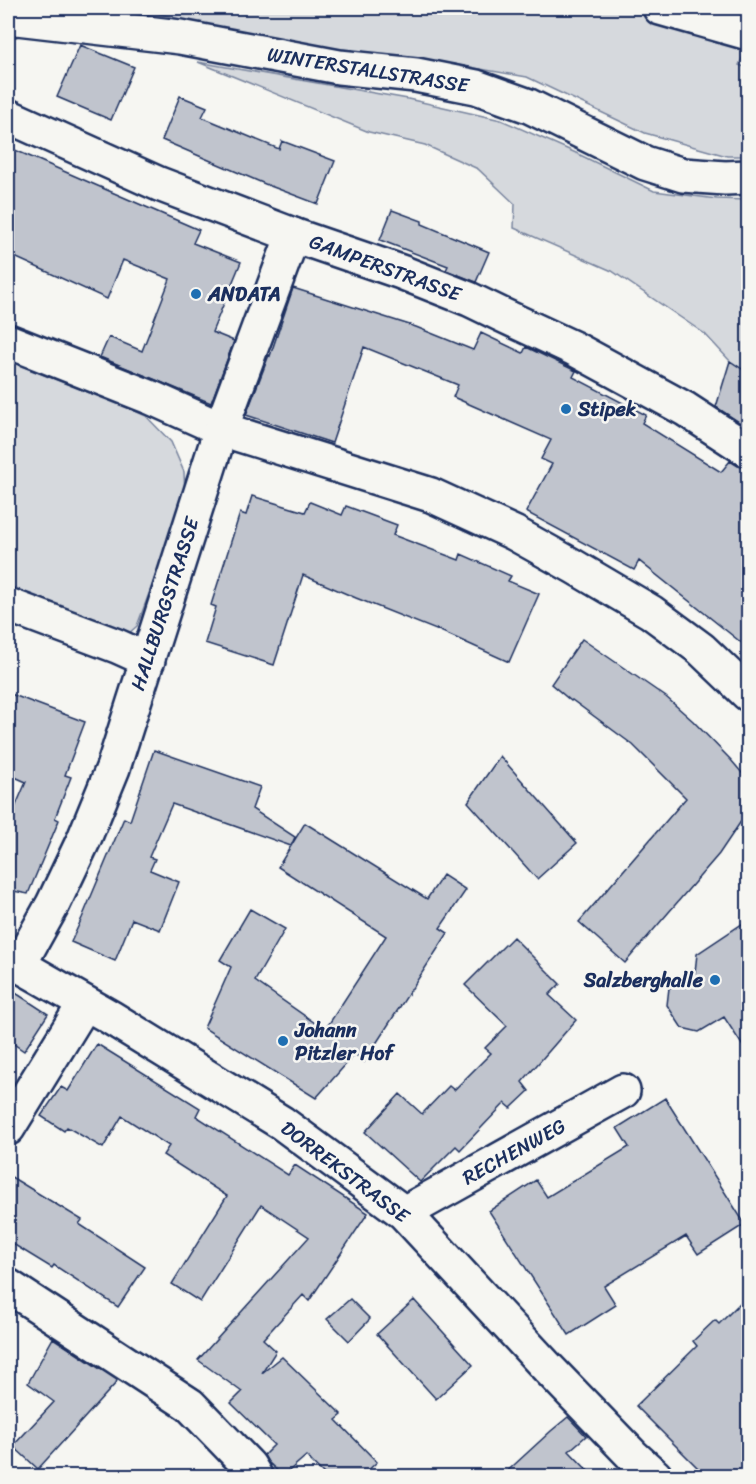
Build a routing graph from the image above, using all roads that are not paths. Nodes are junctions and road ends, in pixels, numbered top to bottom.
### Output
1 (660, 8) edge
2 (8, 20) edge
3 (748, 33) edge
4 (8, 116) edge
5 (748, 177) edge
6 (293, 235) junction
7 (8, 341) edge
8 (221, 429) junction
9 (748, 450) edge
10 (8, 605) edge
11 (148, 660) junction
12 (748, 694) edge
13 (13, 962) edge
14 (85, 1003) junction
15 (623, 1091) dead end
16 (8, 1128) edge
17 (404, 1213) junction
18 (8, 1286) edge
19 (635, 1470) edge
20 (255, 1476) edge

1 - 3 street
2 - 5 street, WINTERSTALLSTRASSE
4 - 6 street, GAMPERSTRASSE
6 - 8 street, HALLBURGSTRASSE
6 - 9 street, GAMPERSTRASSE
7 - 8 street
8 - 11 street, HALLBURGSTRASSE
8 - 12 street
10 - 11 street
11 - 13 street, HALLBURGSTRASSE
13 - 14 street, DORREKSTRASSE
14 - 16 street
14 - 17 street, DORREKSTRASSE
15 - 17 street, RECHENWEG
17 - 19 street, DORREKSTRASSE
18 - 20 street

